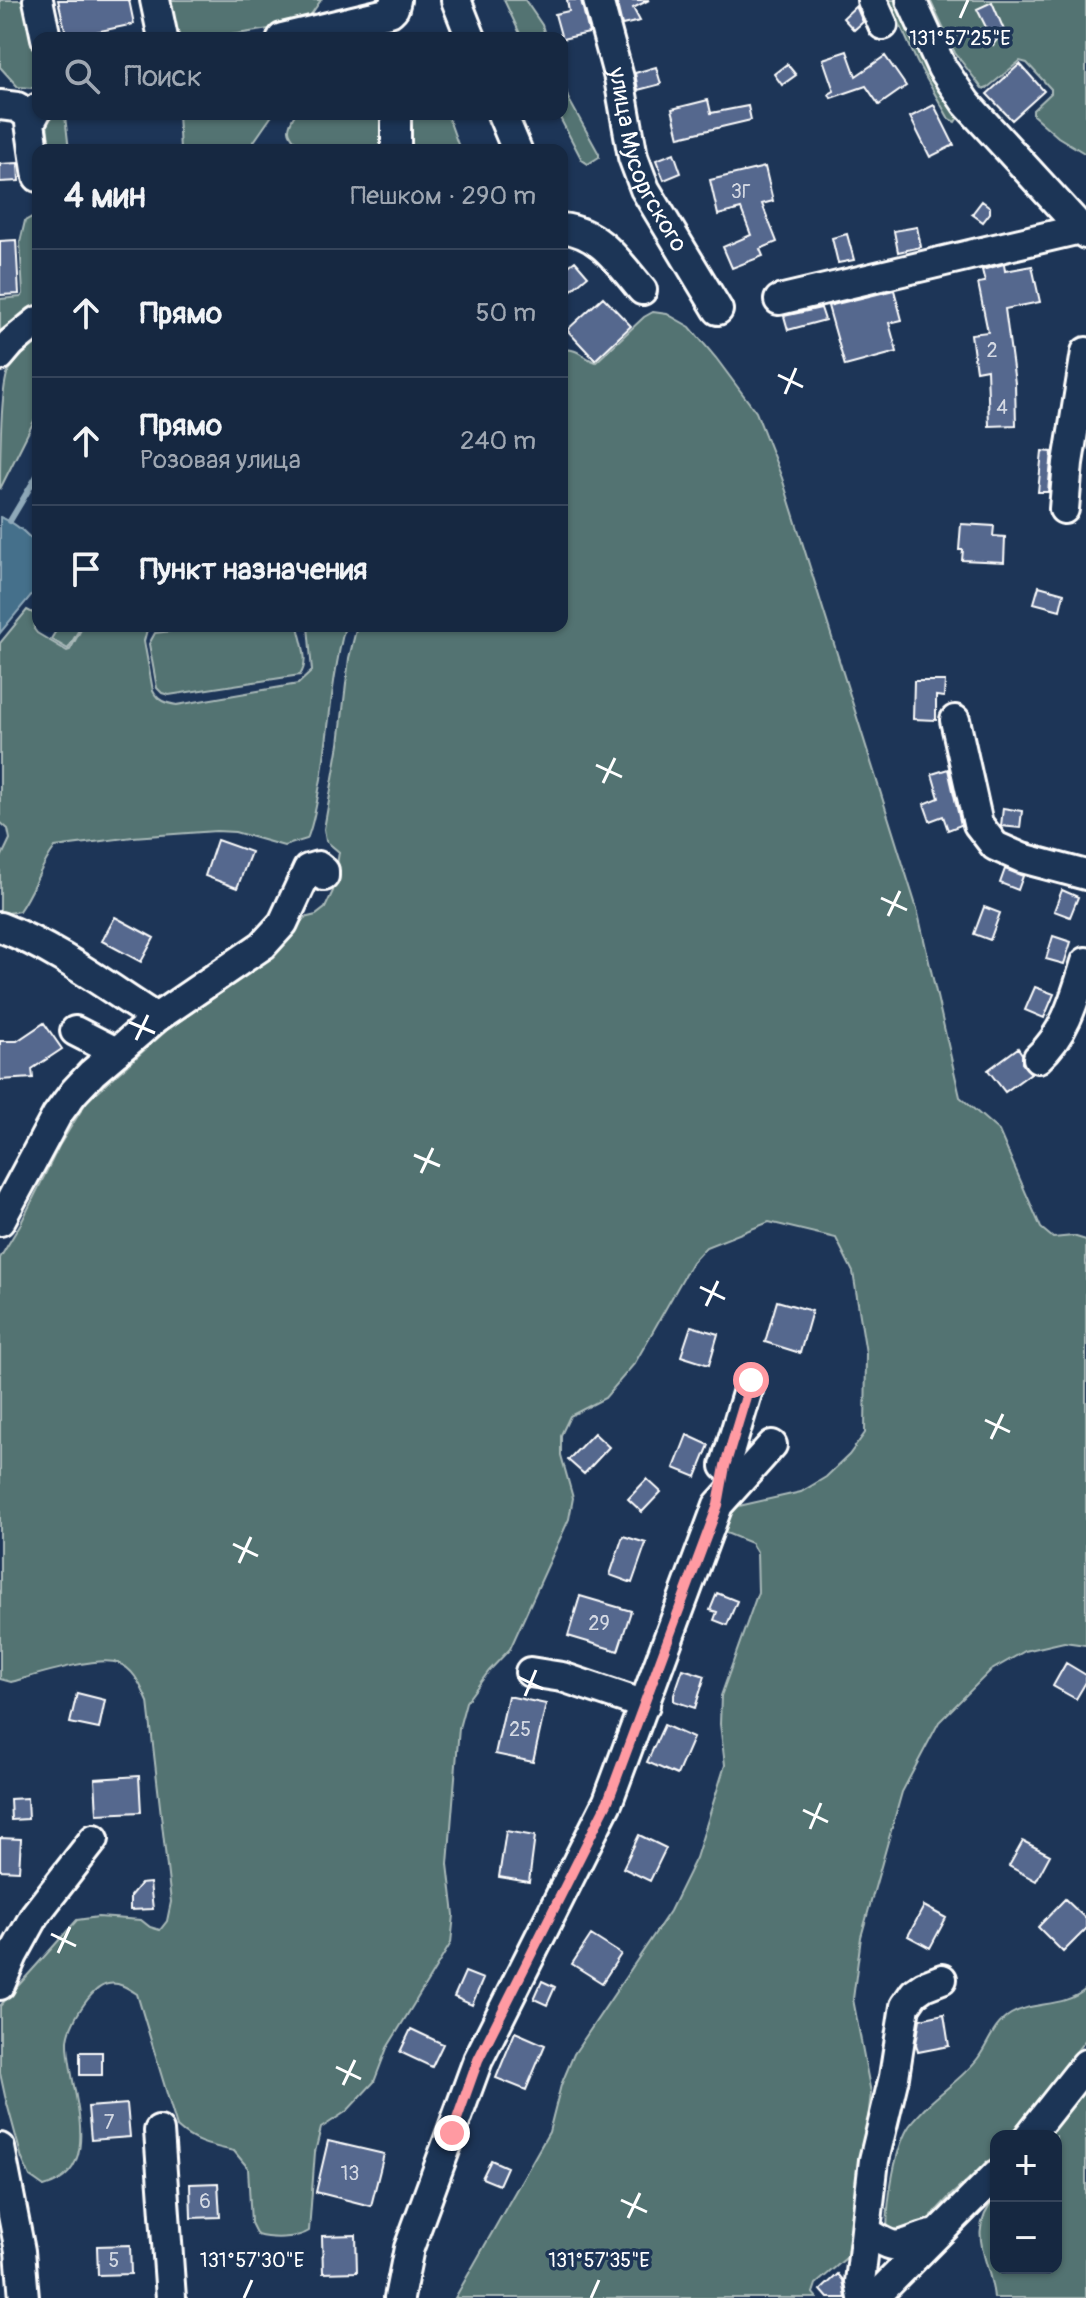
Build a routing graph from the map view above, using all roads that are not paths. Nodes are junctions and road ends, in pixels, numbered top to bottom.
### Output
1 (38, 0) edge
2 (155, 0) edge
3 (456, 0) edge
4 (598, 0) edge
5 (911, 0) edge
6 (393, 17) edge
7 (45, 32) edge
8 (162, 32) edge
9 (314, 32) edge
10 (469, 32) edge
11 (0, 105) edge
12 (32, 115) edge
13 (33, 120) edge
14 (396, 120) edge
15 (504, 120) edge
16 (35, 144) edge
17 (396, 144) edge
18 (514, 144) edge
19 (568, 229) edge
20 (1083, 232) edge
21 (642, 290) dead end
22 (779, 300) dead end
23 (718, 310) dead end
24 (32, 326) edge
25 (1086, 352) edge
26 (0, 356) edge
27 (1064, 509) dead end
28 (955, 720) dead end
29 (1086, 875) edge
30 (324, 876) dead end
31 (0, 927) edge
32 (1086, 962) edge
33 (156, 1018) junction
34 (75, 1031) dead end
35 (116, 1052) junction
36 (1038, 1058) dead end
37 (0, 1221) edge
38 (751, 1380) dead end
39 (722, 1416) dead end
40 (772, 1445) dead end
41 (725, 1466) junction
42 (718, 1505) junction
43 (530, 1672) dead end
44 (645, 1705) junction
45 (94, 1839) dead end
46 (942, 1979) dead end
47 (0, 1985) edge
48 (1086, 2064) edge
49 (1034, 2130) edge
50 (159, 2131) dead end
51 (0, 2148) edge
52 (990, 2181) edge
53 (867, 2232) junction
54 (936, 2235) junction
55 (24, 2298) edge
56 (171, 2298) edge
57 (399, 2298) edge
58 (863, 2298) edge
59 (874, 2298) edge

1 - 7 street
2 - 8 street
3 - 10 street
4 - 23 street, улица Мусоргского
5 - 20 street
6 - 9 street
11 - 12 street
13 - 16 street
14 - 17 street
15 - 18 street
19 - 21 street
20 - 22 street
24 - 26 street
25 - 27 street
28 - 29 street
30 - 33 street
31 - 33 street
32 - 36 street
33 - 35 street
34 - 35 street
35 - 37 street
38 - 41 street
39 - 41 street
40 - 42 street
41 - 42 street
42 - 44 street
43 - 44 street
44 - 57 street
45 - 47 street
46 - 53 street
48 - 49 street
50 - 56 street
51 - 55 street
52 - 54 street
53 - 54 street
53 - 58 street
54 - 59 street

